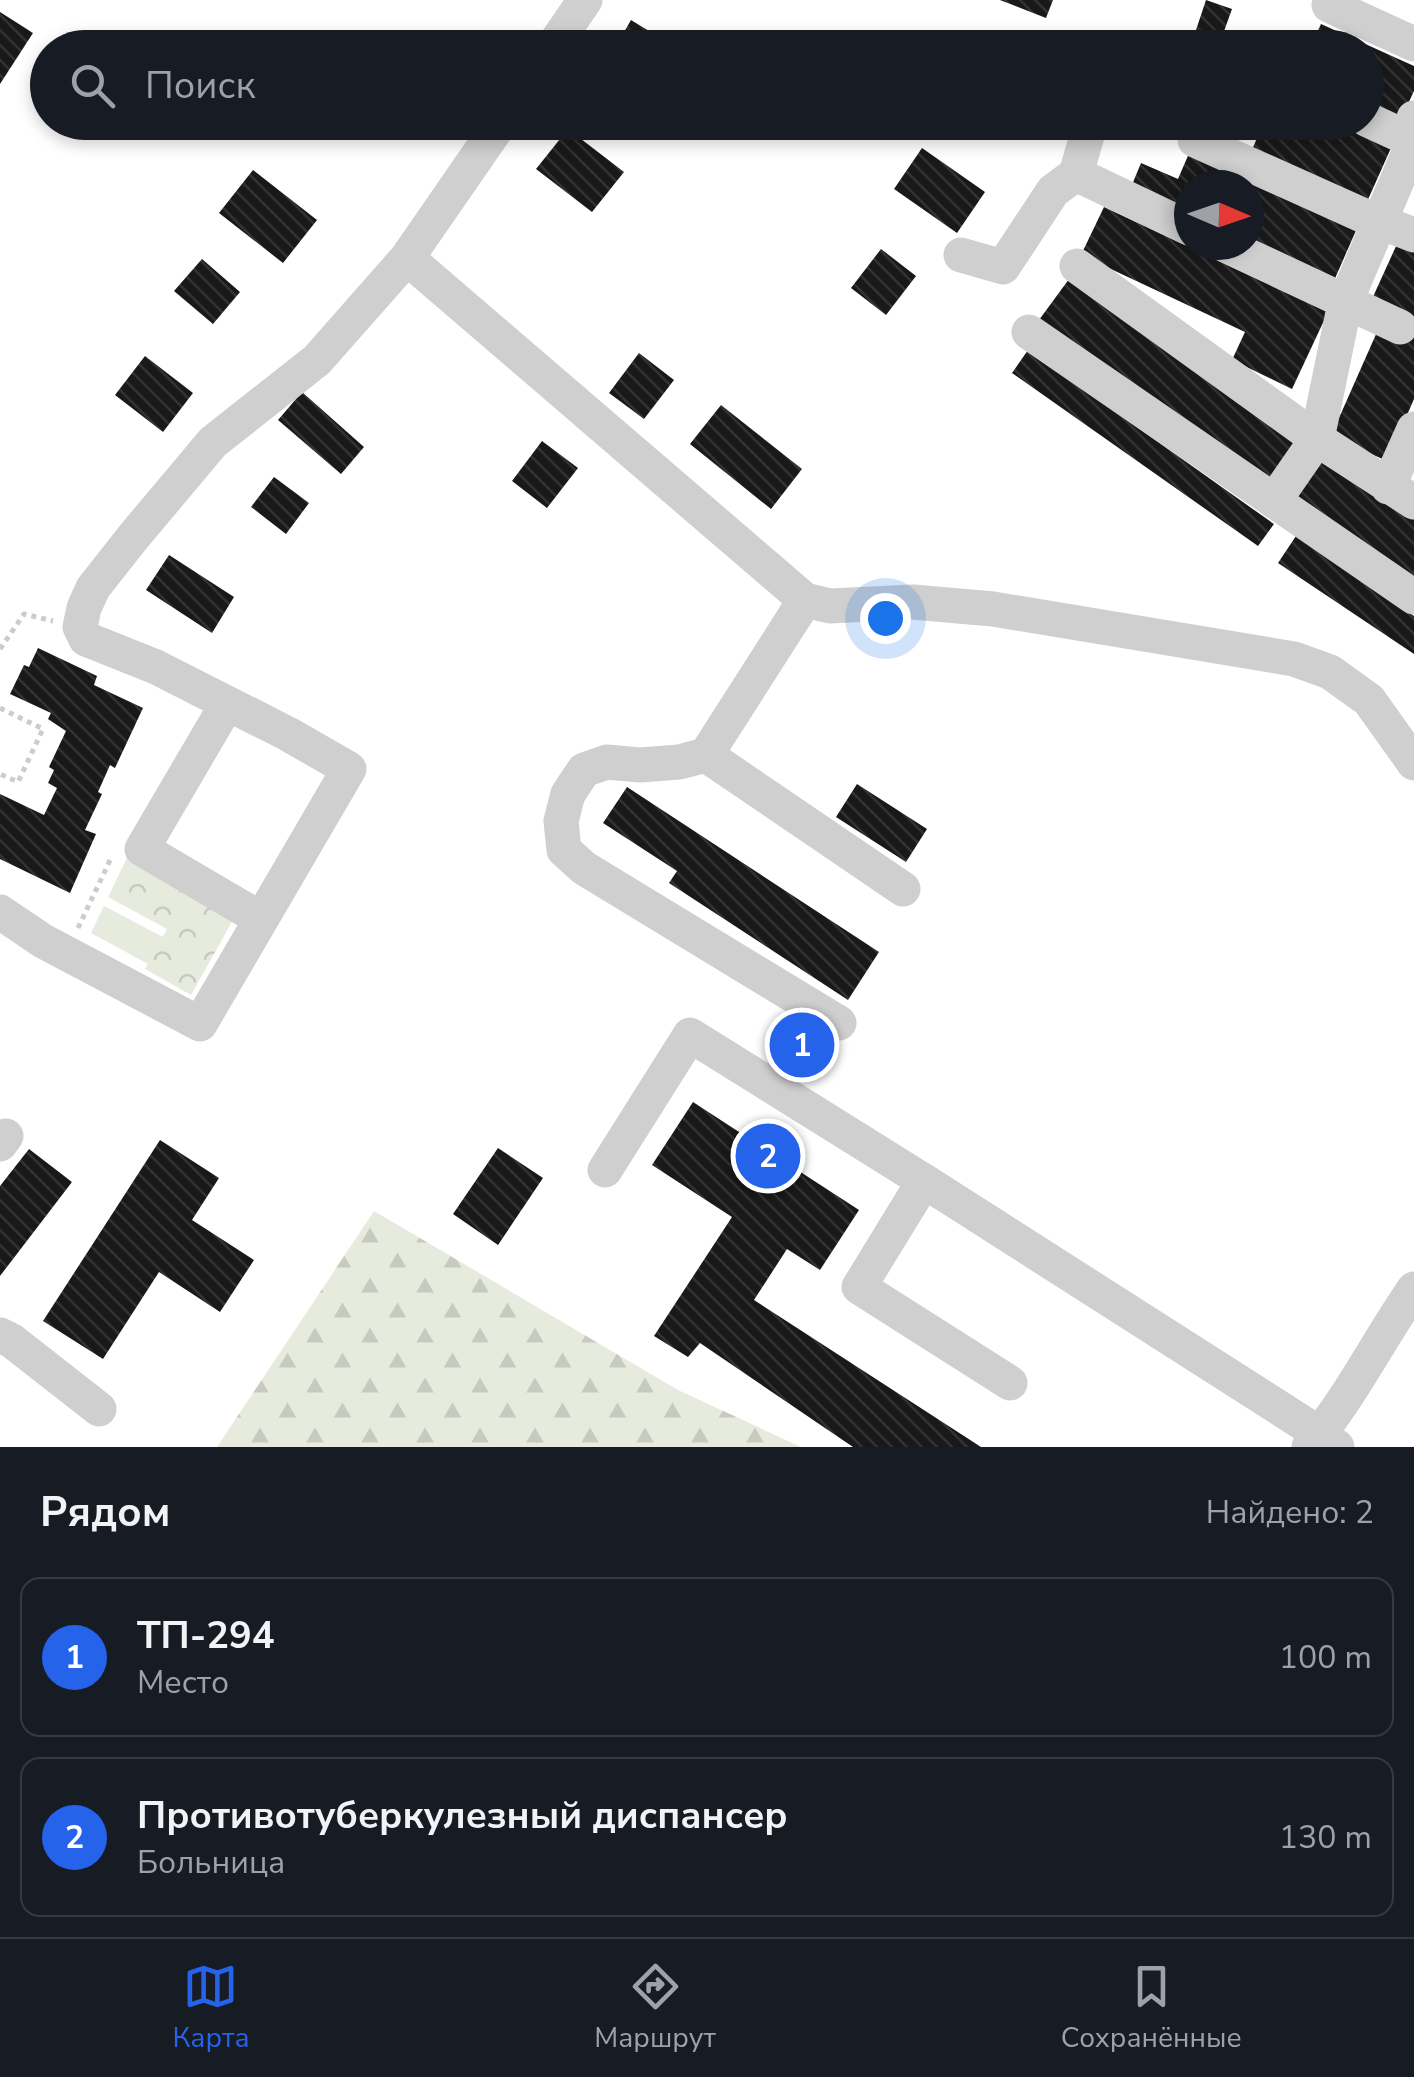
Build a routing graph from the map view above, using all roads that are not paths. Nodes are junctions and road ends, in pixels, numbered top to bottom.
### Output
1 (585, 0) edge
2 (1329, 5) dead end
3 (564, 30) edge
4 (1383, 30) edge
5 (1384, 30) edge
6 (1414, 44) edge
7 (1384, 125) edge
8 (1412, 133) edge
9 (489, 140) edge
10 (1086, 140) edge
11 (1194, 140) dead end
12 (1076, 174) junction
13 (1174, 221) edge
14 (1380, 221) junction
15 (1414, 234) edge
16 (960, 255) dead end
17 (408, 258) junction
18 (1256, 260) edge
19 (1077, 266) dead end
20 (1346, 303) junction
21 (1400, 327) dead end
22 (1029, 332) dead end
23 (1414, 429) edge
24 (1317, 439) junction
25 (1401, 494) edge
26 (1274, 501) junction
27 (1414, 597) edge
28 (805, 600) junction
29 (227, 704) junction
30 (706, 755) junction
31 (1414, 764) edge
32 (903, 889) dead end
33 (0, 912) edge
34 (262, 919) junction
35 (839, 1023) dead end
36 (605, 1170) dead end
37 (924, 1181) junction
38 (1414, 1289) edge
39 (0, 1335) edge
40 (1010, 1383) dead end
41 (99, 1409) dead end
42 (1322, 1443) edge

1 - 3 street
2 - 4 street
5 - 6 street
7 - 8 street
8 - 14 street
9 - 17 street
10 - 12 street
11 - 14 street
12 - 13 street
12 - 16 street
14 - 15 street
14 - 20 street
17 - 28 street
17 - 29 street
18 - 20 street
19 - 24 street
20 - 21 street
20 - 24 street
22 - 26 street
23 - 25 street
24 - 25 street
24 - 26 street
26 - 27 street
28 - 30 street
28 - 31 street
29 - 34 street
29 - 34 street
30 - 32 street
30 - 35 street
33 - 34 street
36 - 37 street
37 - 40 street
37 - 42 street
38 - 42 street
39 - 41 street

